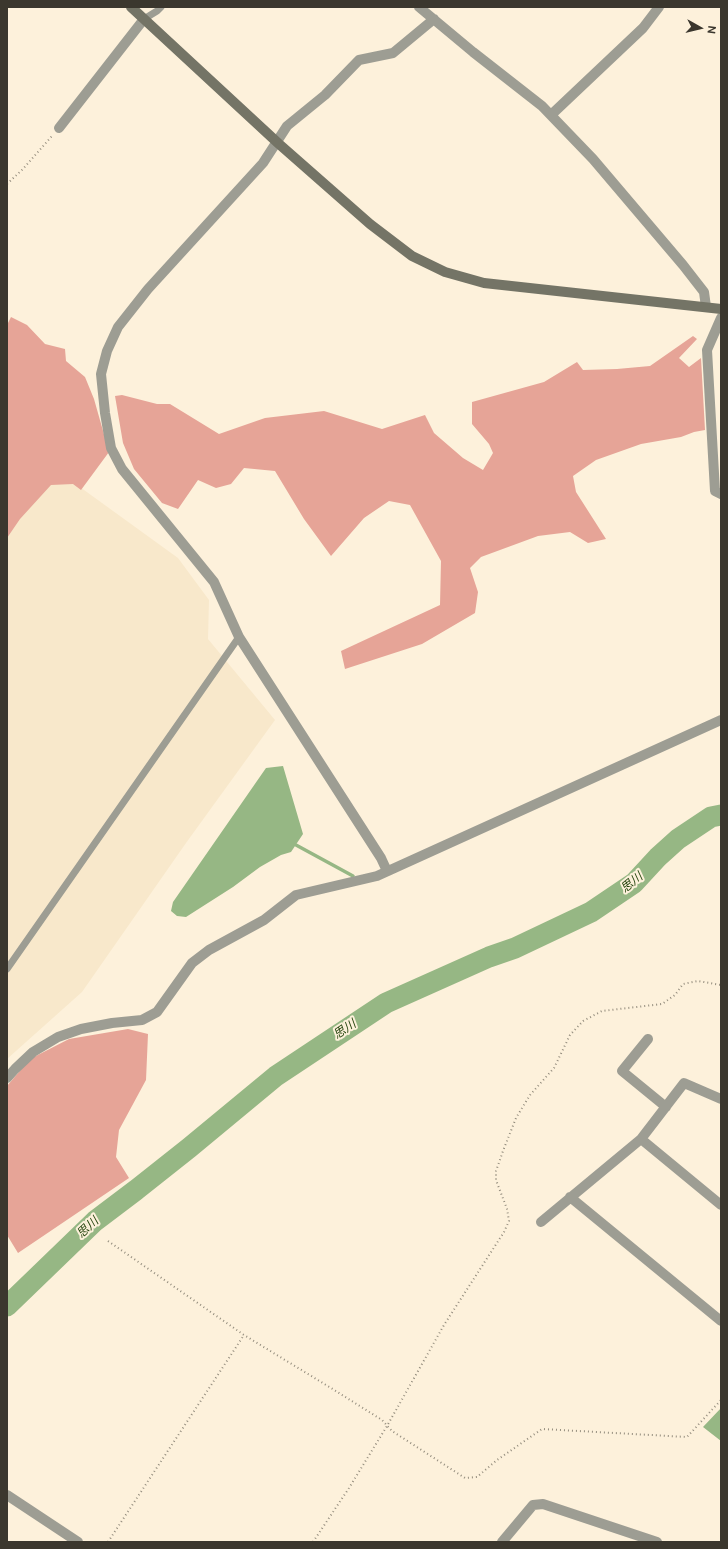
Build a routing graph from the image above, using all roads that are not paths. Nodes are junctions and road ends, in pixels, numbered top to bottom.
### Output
1 (131, 7) edge
2 (161, 7) edge
3 (419, 7) edge
4 (659, 7) edge
5 (144, 19) junction
6 (434, 20) junction
7 (551, 116) junction
8 (59, 128) road end
9 (277, 142) junction
10 (706, 307) junction
11 (721, 309) edge
12 (721, 318) edge
13 (721, 494) edge
14 (239, 637) junction
15 (721, 720) edge
16 (387, 871) junction
17 (7, 969) edge
18 (648, 1039) dead end
19 (7, 1078) edge
20 (721, 1098) edge
21 (666, 1107) junction
22 (640, 1139) junction
23 (570, 1198) junction
24 (721, 1205) edge
25 (541, 1222) dead end
26 (721, 1321) edge
27 (7, 1495) edge
28 (78, 1542) edge
29 (502, 1542) edge
30 (657, 1542) edge

1 - 5 street
2 - 5 lane
3 - 6 street
4 - 7 street
5 - 8 street
5 - 9 street
6 - 7 street
6 - 9 street
7 - 10 street
9 - 10 street
9 - 14 street
10 - 11 street
12 - 13 street
14 - 16 street
14 - 17 lane
15 - 16 street
16 - 19 street
18 - 21 street
20 - 21 street
21 - 22 street
22 - 23 street
22 - 24 street
23 - 25 street
23 - 26 street
27 - 28 street
29 - 30 street

